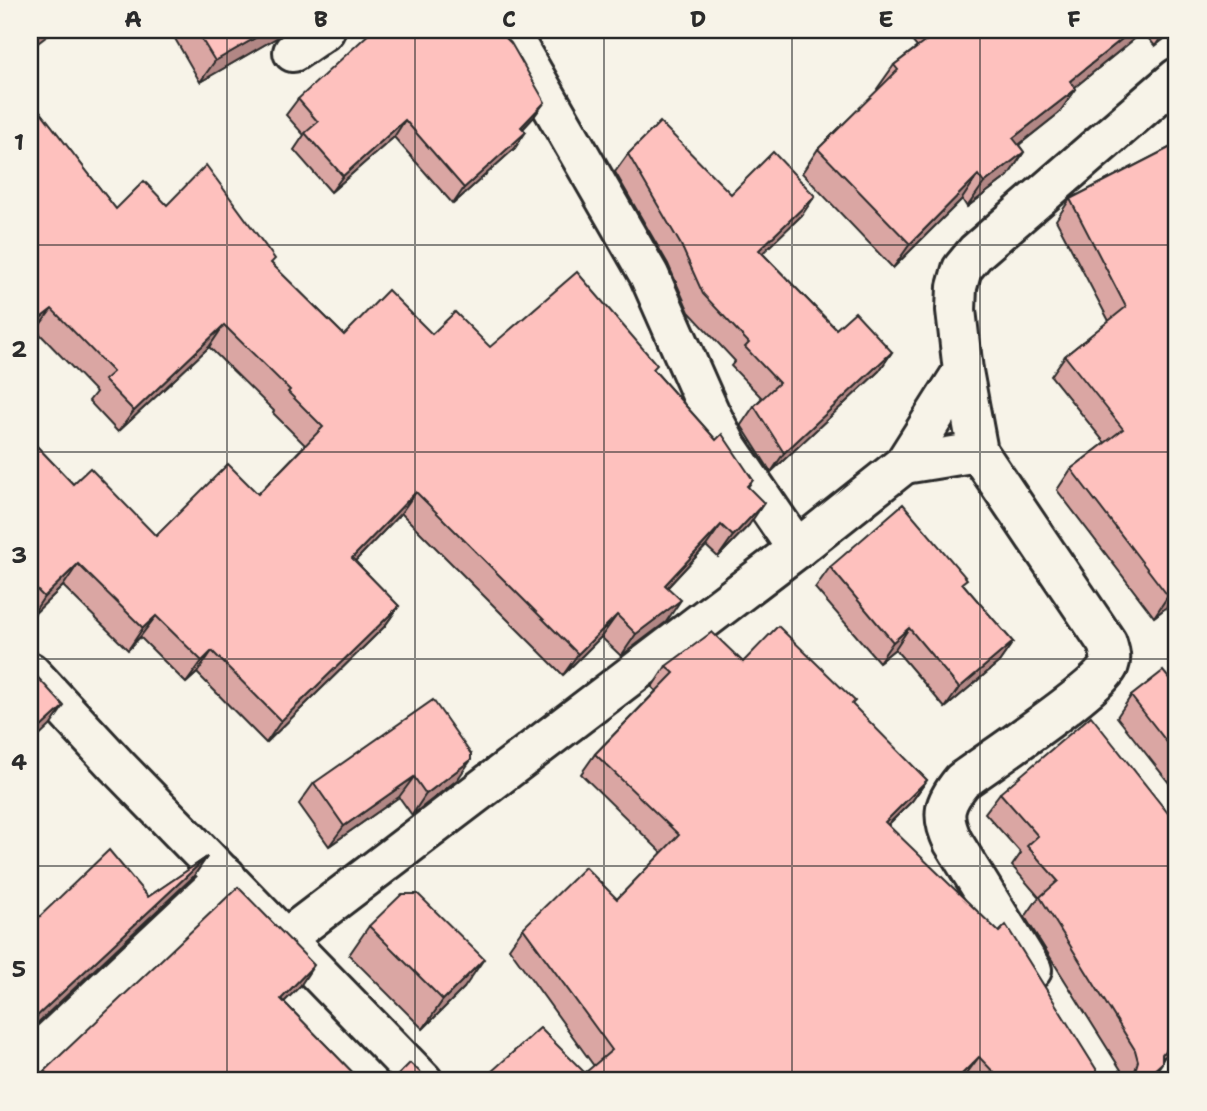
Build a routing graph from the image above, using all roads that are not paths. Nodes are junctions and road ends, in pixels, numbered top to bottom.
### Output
1 (325, 30) edge
2 (508, 30) edge
3 (293, 52) dead end
4 (1177, 78) edge
5 (963, 371) junction
6 (978, 452) junction
7 (904, 464) junction
8 (797, 549) junction
9 (30, 672) edge
10 (226, 876) junction
11 (286, 939) junction
12 (1052, 1002) edge
13 (30, 1060) edge
14 (1177, 1073) edge
15 (423, 1081) edge
16 (1169, 1081) edge

1 - 3 street
2 - 8 street
4 - 5 street
5 - 6 street
5 - 7 street
6 - 7 street
6 - 12 street
7 - 8 street
8 - 11 street
9 - 10 street
10 - 11 street
10 - 13 street
11 - 15 street
14 - 16 street

